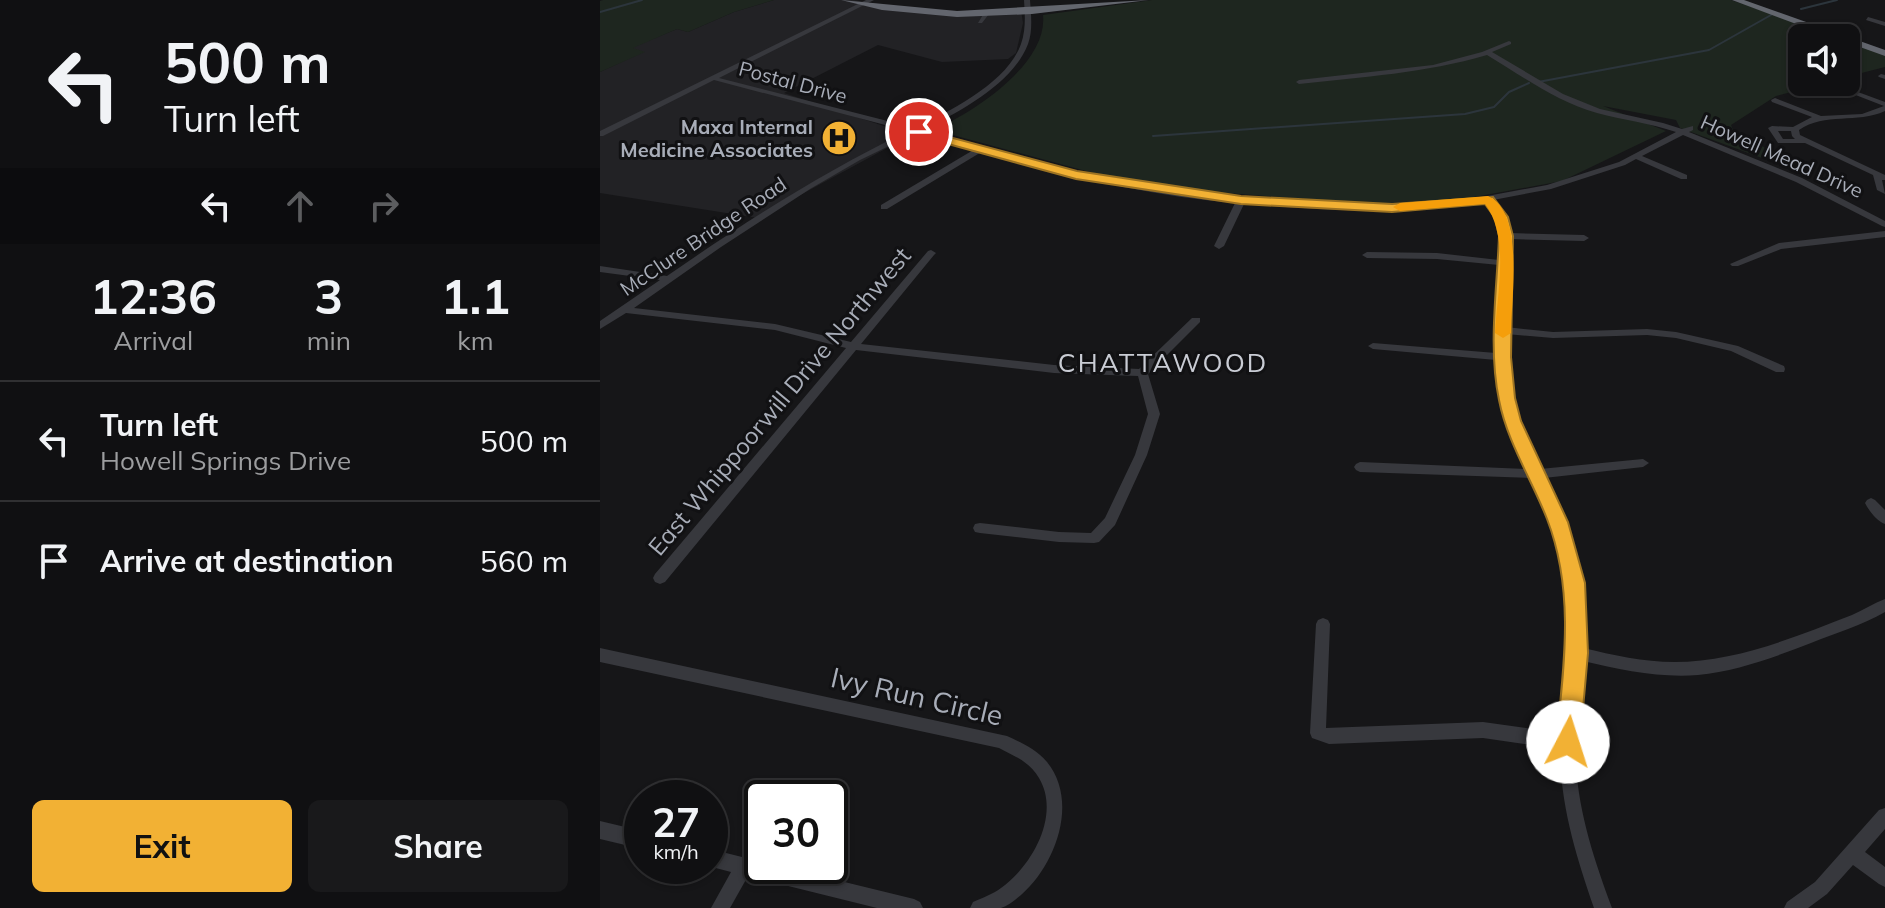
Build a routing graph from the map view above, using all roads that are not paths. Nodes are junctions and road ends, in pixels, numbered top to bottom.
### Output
1 (845, 0) edge
2 (1105, 0) edge
3 (1145, 0) edge
4 (1736, 0) edge
5 (1751, 0) edge
6 (869, 1) edge
7 (1028, 7) edge
8 (1868, 19) dead end
9 (1885, 24) edge
10 (1509, 43) dead end
11 (1885, 46) edge
12 (1489, 53) junction
13 (1885, 53) edge
14 (713, 78) junction
15 (1299, 82) dead end
16 (1860, 96) edge
17 (1775, 100) dead end
18 (1885, 106) edge
19 (1818, 117) junction
20 (1795, 129) junction
21 (911, 130) junction
22 (1686, 130) junction
23 (600, 134) edge
24 (1806, 141) junction
25 (981, 149) junction
26 (1638, 157) junction
27 (1881, 176) edge
28 (1684, 177) dead end
29 (1885, 191) edge
30 (1241, 200) junction
31 (1488, 200) junction
32 (884, 207) dead end
33 (1885, 224) edge
34 (1885, 234) edge
35 (1506, 236) junction
36 (1584, 238) dead end
37 (1219, 246) dead end
38 (931, 253) dead end
39 (1367, 255) dead end
40 (1504, 263) junction
41 (1735, 264) dead end
42 (600, 269) edge
43 (670, 279) junction
44 (629, 307) junction
45 (1196, 320) dead end
46 (600, 326) edge
47 (1503, 330) junction
48 (853, 346) junction
49 (1373, 346) dead end
50 (1502, 357) junction
51 (1780, 369) dead end
52 (1142, 373) junction
53 (1643, 463) dead end
54 (1360, 467) dead end
55 (1537, 474) junction
56 (1871, 503) dead end
57 (1885, 519) edge
58 (980, 528) dead end
59 (660, 578) dead end
60 (1885, 605) edge
61 (1323, 624) dead end
62 (1576, 653) junction
63 (600, 655) edge
64 (1568, 742) junction
65 (1885, 816) edge
66 (600, 830) edge
67 (624, 836) edge
68 (1854, 854) junction
69 (728, 863) edge
70 (744, 867) joint
71 (1885, 878) edge
72 (814, 884) edge
73 (720, 908) edge
74 (914, 908) edge
75 (979, 908) edge
76 (1603, 908) edge
77 (1793, 908) edge

1 - 6 highway
2 - 7 highway
3 - 7 highway
4 - 13 highway
5 - 11 highway
6 - 7 highway
6 - 7 highway
6 - 14 street
7 - 21 street, McClure Bridge Road
8 - 9 street
10 - 12 street
12 - 15 street
12 - 22 street, Howell Mead Drive
14 - 21 street, Postal Drive
14 - 23 street
16 - 18 street
17 - 19 street
18 - 19 street
19 - 20 street
20 - 24 street
20 - 24 street
21 - 25 street, Postal Drive
21 - 43 street, McClure Bridge Road
22 - 26 street, Postal Drive
22 - 33 street, Howell Mead Drive
24 - 27 street
25 - 30 street, Postal Drive
25 - 32 street
26 - 28 street
26 - 31 street, Postal Drive
27 - 29 street
30 - 31 street, Postal Drive
30 - 37 street
31 - 35 street
34 - 41 street
35 - 36 street
35 - 40 street
38 - 48 street, East Whippoorwill Drive Northwest
39 - 40 street
40 - 47 street
42 - 43 street
43 - 44 street, McClure Bridge Road
44 - 46 street, McClure Bridge Road
44 - 48 street
45 - 52 street
47 - 50 street
47 - 51 street
48 - 52 street
48 - 59 street, East Whippoorwill Drive Northwest
49 - 50 street
50 - 55 street
52 - 58 street
53 - 55 street
54 - 55 street
55 - 62 street
56 - 57 street
60 - 62 street
61 - 64 street
62 - 64 street
63 - 75 street, Ivy Run Circle
64 - 76 street
65 - 68 street
66 - 67 street
68 - 71 street
68 - 77 street
69 - 70 street
70 - 73 street
72 - 74 street

